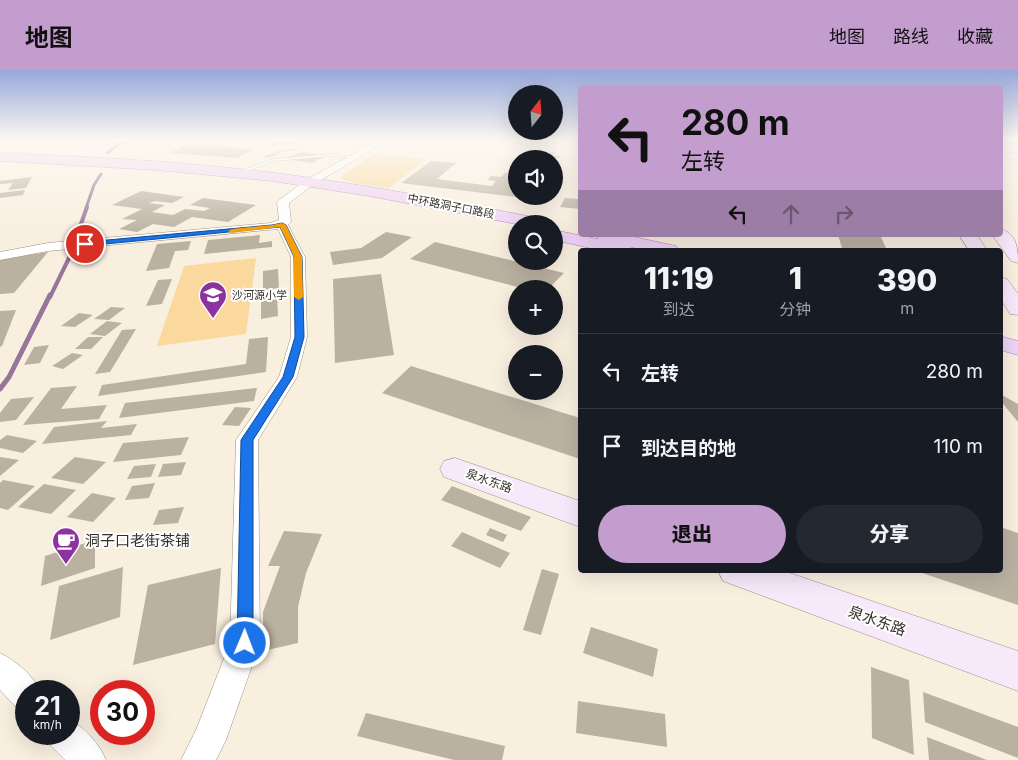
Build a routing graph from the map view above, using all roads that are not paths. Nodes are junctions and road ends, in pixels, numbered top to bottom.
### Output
1 (156, 172) edge
2 (217, 172) edge
3 (242, 172) edge
4 (329, 172) edge
5 (237, 174) junction
6 (305, 186) junction
7 (508, 217) edge
8 (282, 225) junction
9 (508, 225) edge
10 (563, 228) edge
11 (578, 231) edge
12 (563, 237) edge
13 (610, 237) edge
14 (956, 237) edge
15 (969, 237) edge
16 (985, 237) edge
17 (1002, 237) edge
18 (615, 248) edge
19 (661, 248) edge
20 (964, 248) edge
21 (977, 248) edge
22 (994, 248) edge
23 (0, 256) edge
24 (1018, 257) edge
25 (1003, 260) edge
26 (1018, 278) edge
27 (1003, 287) edge
28 (1003, 292) edge
29 (1017, 308) edge
30 (1003, 329) edge
31 (1018, 333) edge
32 (1003, 344) edge
33 (1018, 348) edge
34 (455, 469) dead end
35 (578, 513) edge
36 (744, 573) edge
37 (0, 668) edge
38 (1018, 671) edge
39 (15, 684) edge
40 (74, 745) edge
41 (88, 760) edge
42 (198, 760) edge

1 - 6 main road, 中环路洞子口路段
2 - 5 main road, 中环路洞子口路段
3 - 5 lane
4 - 6 street
5 - 6 main road, 中环路洞子口路段
6 - 7 main road, 中环路洞子口路段
6 - 8 street
6 - 9 main road, 中环路洞子口路段
8 - 23 street
8 - 42 street
10 - 11 main road
12 - 18 main road
13 - 19 main road
14 - 20 main road
15 - 21 main road
16 - 22 main road
17 - 24 main road
25 - 26 main road
27 - 29 main road
28 - 29 main road
30 - 31 main road
32 - 33 main road
34 - 35 main road, 泉水东路
36 - 38 main road, 泉水东路
37 - 39 street
40 - 41 street

